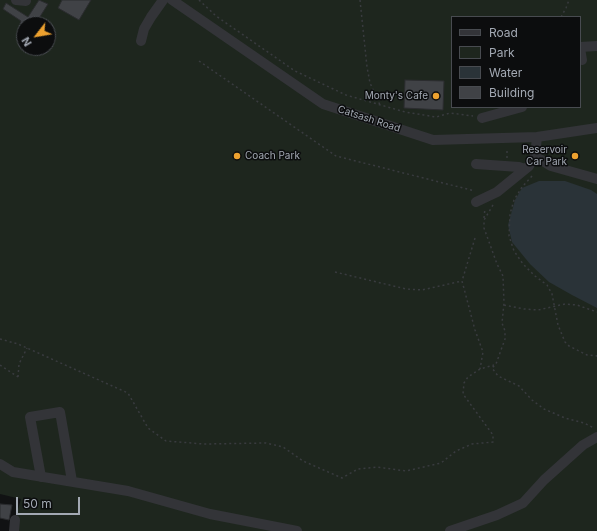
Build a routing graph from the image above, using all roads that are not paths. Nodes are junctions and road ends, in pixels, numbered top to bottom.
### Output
1 (163, 0) edge
2 (172, 0) edge
3 (141, 41) dead end
4 (597, 46) edge
5 (581, 48) edge
6 (581, 54) edge
7 (582, 60) dead end
8 (518, 108) edge
9 (482, 118) road end
10 (597, 128) edge
11 (537, 137) junction
12 (535, 156) junction
13 (476, 164) dead end
14 (527, 168) junction
15 (597, 179) edge
16 (479, 200) road end
17 (597, 437) edge
18 (0, 464) edge
19 (41, 477) junction
20 (72, 481) junction
21 (15, 520) dead end
22 (14, 531) edge
23 (297, 531) edge
24 (450, 531) edge

1 - 3 street
2 - 11 street, Catsash Road
4 - 5 street
6 - 7 street
8 - 9 street
10 - 11 street, Catsash Road
11 - 12 street
12 - 14 street
12 - 15 street
13 - 14 street
14 - 16 street
17 - 24 street
18 - 19 street
19 - 20 street
19 - 20 street
20 - 23 street
21 - 22 street

